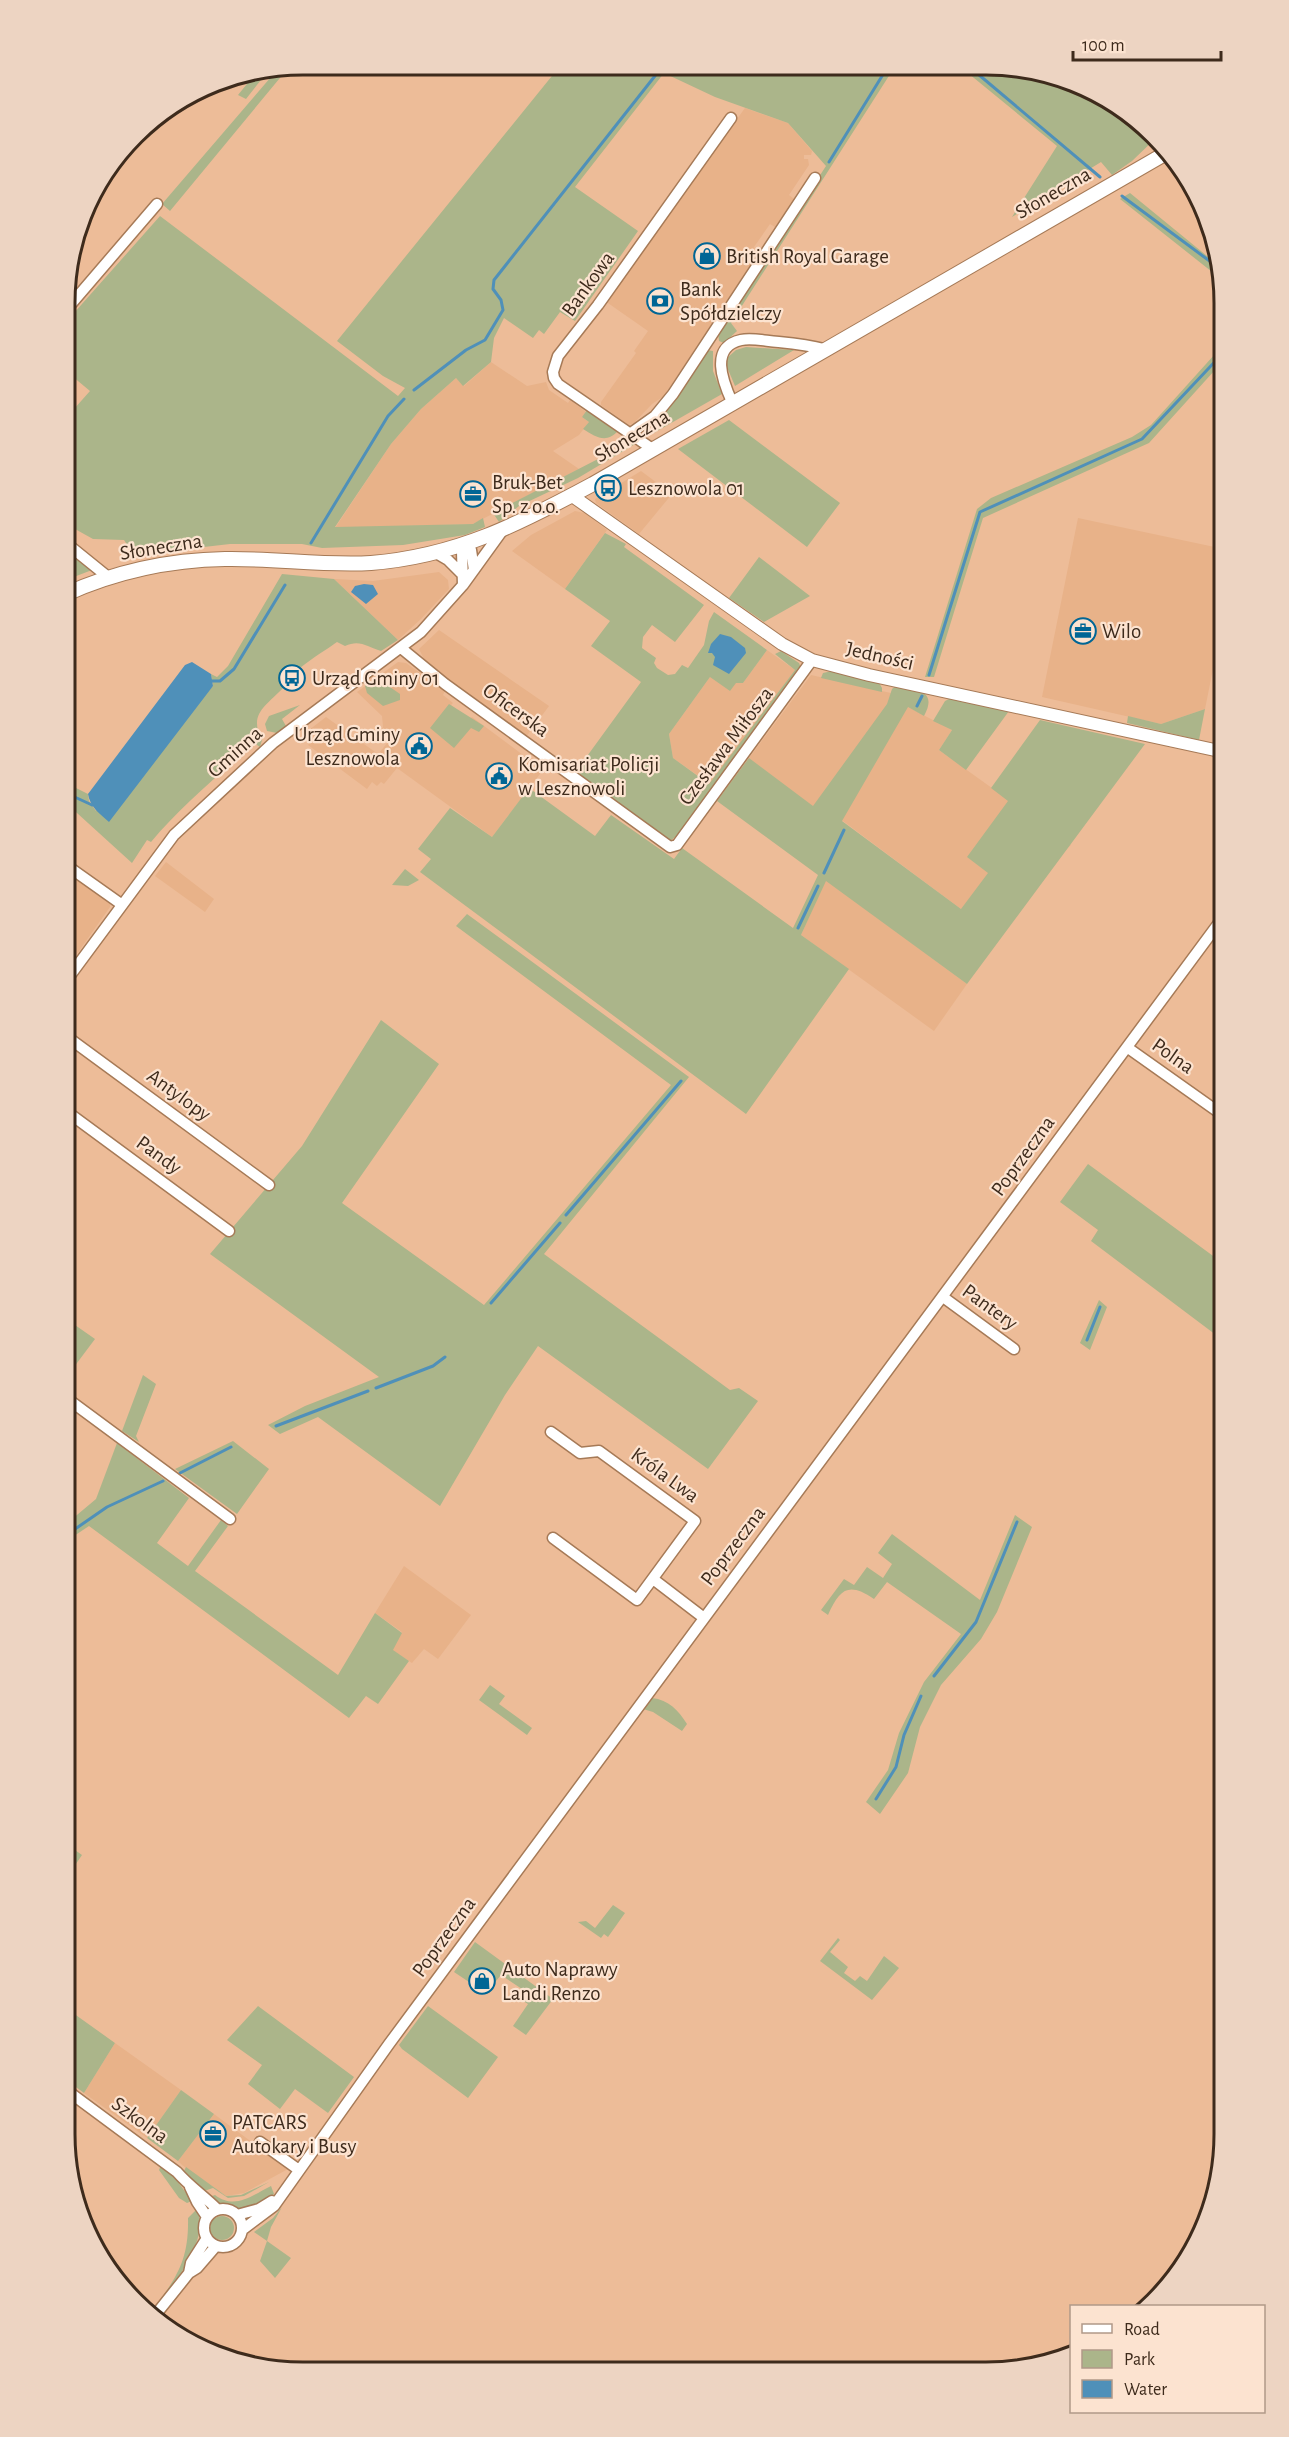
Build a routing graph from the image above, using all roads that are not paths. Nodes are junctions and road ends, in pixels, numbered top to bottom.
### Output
1 (731, 118) dead end
2 (1160, 156) edge
3 (815, 178) dead end
4 (157, 204) dead end
5 (75, 300) edge
6 (708, 341) junction
7 (824, 349) junction
8 (724, 351) junction
9 (732, 402) junction
10 (631, 433) junction
11 (651, 448) junction
12 (571, 495) junction
13 (502, 531) junction
14 (467, 544) junction
15 (75, 550) edge
16 (436, 553) junction
17 (474, 571) junction
18 (108, 577) junction
19 (463, 580) junction
20 (75, 590) edge
21 (401, 648) junction
22 (812, 660) junction
23 (1214, 750) edge
24 (666, 846) joint
25 (75, 871) edge
26 (121, 904) junction
27 (1214, 930) edge
28 (75, 968) edge
29 (75, 1043) edge
30 (1128, 1048) junction
31 (1214, 1109) edge
32 (75, 1118) edge
33 (268, 1185) dead end
34 (229, 1231) dead end
35 (944, 1297) junction
36 (1014, 1349) dead end
37 (75, 1404) edge
38 (551, 1432) dead end
39 (230, 1519) dead end
40 (553, 1538) dead end
41 (653, 1579) junction
42 (704, 1618) junction
43 (75, 2097) edge
44 (260, 2142) dead end
45 (299, 2170) junction
46 (190, 2187) junction
47 (275, 2201) junction
48 (217, 2209) junction
49 (237, 2215) junction
50 (207, 2217) junction
51 (242, 2230) junction
52 (207, 2238) junction
53 (216, 2246) junction
54 (189, 2273) junction
55 (159, 2310) edge

1 - 10 street, Bankowa
2 - 7 main road, Słoneczna
3 - 6 street
4 - 5 street
6 - 8 street
6 - 10 street
7 - 8 street
7 - 9 main road, Słoneczna
8 - 9 street
9 - 11 main road, Słoneczna
10 - 11 street, Bankowa
11 - 12 main road, Słoneczna
12 - 13 main road, Słoneczna
12 - 22 street, Jedności
13 - 14 main road, Słoneczna
13 - 17 street, Gminna
14 - 16 main road, Słoneczna
14 - 17 street
14 - 19 street, Gminna
15 - 18 street
16 - 18 main road, Słoneczna
16 - 19 street
17 - 19 street, Gminna
18 - 20 main road, Słoneczna
19 - 21 street, Gminna
21 - 24 street, Oficerska
21 - 26 street, Gminna
22 - 23 street, Jedności
22 - 24 street, Czesława Miłosza
25 - 26 street
26 - 28 street, Gminna
27 - 30 street, Poprzeczna
29 - 33 street, Antylopy
30 - 31 street, Polna
30 - 35 street, Poprzeczna
32 - 34 street, Pandy
35 - 36 street, Pantery
35 - 42 street, Poprzeczna
37 - 39 street
38 - 41 street, Króla Lwa
40 - 41 street, Króla Lwa
41 - 42 street
42 - 45 street, Poprzeczna
43 - 46 street, Szkolna
44 - 45 street
45 - 47 street, Poprzeczna
46 - 48 street, Szkolna
46 - 50 street, Szkolna
47 - 49 street
47 - 51 street, Poprzeczna
48 - 49 street
48 - 50 street
49 - 51 street
50 - 52 street
51 - 53 street
52 - 53 street
52 - 54 street
53 - 54 street
54 - 55 street

